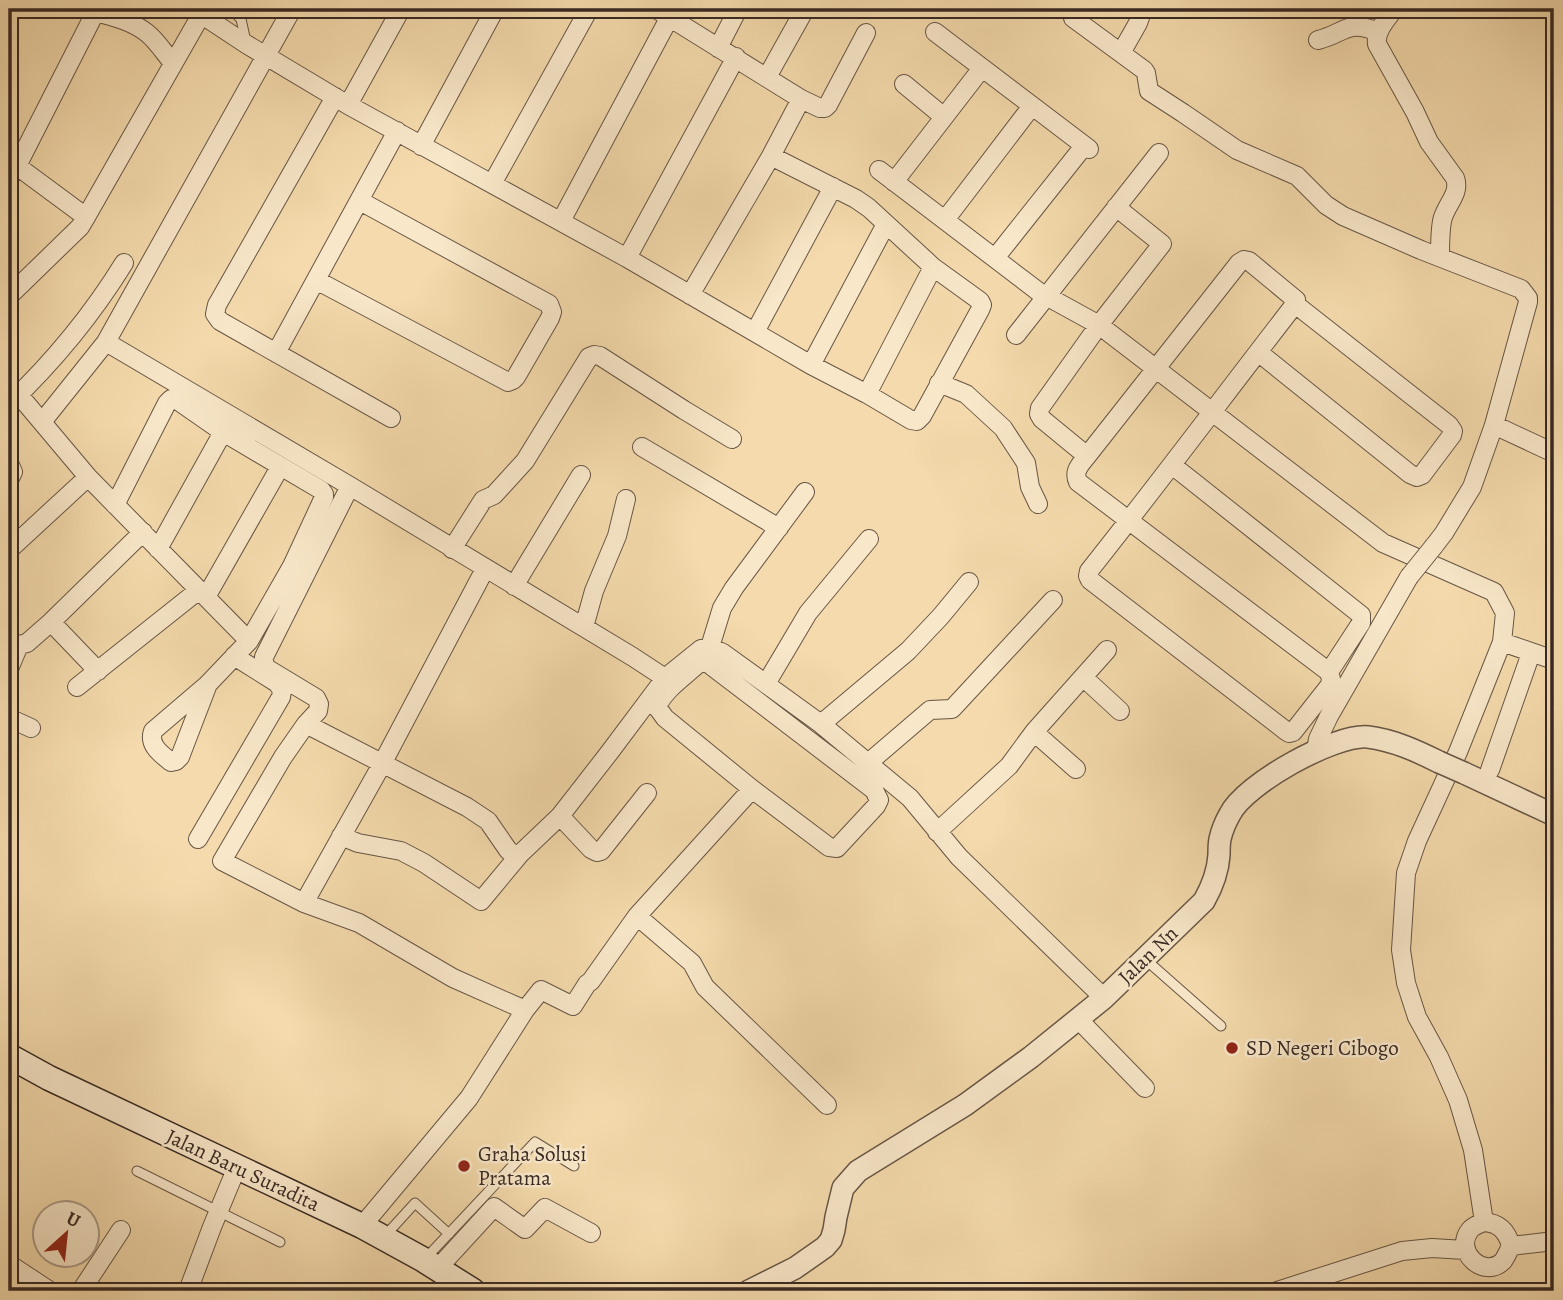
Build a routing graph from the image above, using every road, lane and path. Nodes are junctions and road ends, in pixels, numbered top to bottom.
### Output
1 (231, 9) edge
2 (292, 9) edge
3 (401, 9) edge
4 (495, 9) edge
5 (589, 9) edge
6 (738, 9) edge
7 (805, 9) edge
8 (1072, 9) edge
9 (1143, 9) edge
10 (96, 10) edge
11 (197, 12) edge
12 (666, 12) edge
13 (1384, 17) edge
14 (934, 32) dead end
15 (866, 33) dead end
16 (1318, 40) dead end
17 (246, 44) junction
18 (718, 48) junction
19 (1121, 53) junction
20 (267, 56) junction
21 (736, 57) junction
22 (173, 64) junction
23 (982, 68) junction
24 (767, 77) junction
25 (904, 84) dead end
26 (801, 99) junction
27 (342, 101) junction
28 (1032, 106) junction
29 (944, 117) junction
30 (397, 131) junction
31 (421, 146) junction
32 (1159, 153) dead end
33 (771, 156) junction
34 (879, 170) dead end
35 (13, 171) edge
36 (894, 181) junction
37 (492, 184) junction
38 (833, 187) junction
39 (360, 201) junction
40 (1116, 207) junction
41 (86, 217) junction
42 (945, 220) junction
43 (561, 221) junction
44 (887, 224) junction
45 (1440, 256) junction
46 (627, 258) junction
47 (995, 258) junction
48 (124, 263) dead end
49 (933, 267) junction
50 (316, 280) junction
51 (690, 295) junction
52 (9, 296) edge
53 (1047, 296) junction
54 (1295, 304) junction
55 (1099, 325) junction
56 (755, 332) junction
57 (1016, 335) dead end
58 (106, 342) junction
59 (1258, 352) junction
60 (276, 353) junction
61 (811, 365) junction
62 (1156, 368) junction
63 (939, 383) junction
64 (867, 394) junction
65 (14, 400) edge
66 (1213, 412) junction
67 (391, 418) dead end
68 (42, 422) junction
69 (1494, 425) junction
70 (223, 432) junction
71 (732, 439) dead end
72 (642, 447) dead end
73 (1554, 453) edge
74 (1087, 456) junction
75 (9, 463) edge
76 (1172, 465) junction
77 (280, 467) junction
78 (581, 475) dead end
79 (88, 477) junction
80 (9, 480) edge
81 (350, 486) junction
82 (805, 492) dead end
83 (626, 499) dead end
84 (1038, 504) dead end
85 (115, 505) junction
86 (1129, 521) junction
87 (779, 528) junction
88 (143, 532) junction
89 (869, 539) dead end
90 (158, 549) junction
91 (452, 549) junction
92 (9, 550) edge
93 (485, 569) junction
94 (969, 582) dead end
95 (514, 586) junction
96 (202, 593) junction
97 (1053, 600) dead end
98 (51, 622) junction
99 (584, 627) junction
100 (249, 641) junction
101 (1502, 642) junction
102 (14, 643) edge
103 (710, 647) junction
104 (1107, 650) dead end
105 (1531, 653) junction
106 (234, 656) junction
107 (1554, 660) edge
108 (9, 669) edge
109 (98, 671) junction
110 (1329, 672) junction
111 (1083, 677) junction
112 (670, 682) junction
113 (208, 684) dead end
114 (766, 684) junction
115 (78, 687) dead end
116 (1120, 711) dead end
117 (9, 718) edge
118 (306, 724) junction
119 (821, 724) junction
120 (31, 728) dead end
121 (1034, 732) junction
122 (1316, 751) junction
123 (869, 763) junction
124 (382, 764) junction
125 (1076, 769) dead end
126 (1490, 770) dead end
127 (752, 789) junction
128 (647, 793) dead end
129 (1554, 815) edge
130 (560, 816) junction
131 (937, 832) junction
132 (341, 836) junction
133 (198, 839) dead end
134 (520, 855) junction
135 (304, 903) junction
136 (637, 916) junction
137 (1145, 959) junction
138 (1104, 998) junction
139 (525, 1010) junction
140 (1078, 1018) junction
141 (1221, 1026) dead end
142 (9, 1056) edge
143 (1145, 1088) dead end
144 (827, 1105) dead end
145 (574, 1166) dead end
146 (237, 1167) junction
147 (137, 1171) dead end
148 (219, 1210) junction
149 (1484, 1222) junction
150 (121, 1230) dead end
151 (372, 1232) junction
152 (591, 1233) dead end
153 (449, 1234) junction
154 (1554, 1241) edge
155 (280, 1242) dead end
156 (1511, 1246) junction
157 (1465, 1250) junction
158 (9, 1264) edge
159 (431, 1264) junction
160 (50, 1291) edge
161 (81, 1291) edge
162 (188, 1291) edge
163 (474, 1291) edge
164 (750, 1291) edge
165 (1278, 1291) edge

1 - 17 lane
2 - 20 street
3 - 27 street
4 - 31 street
5 - 37 street
6 - 18 street
7 - 24 street
8 - 19 street
9 - 19 street
10 - 22 street
10 - 35 street
11 - 17 street
11 - 22 street
12 - 18 street
12 - 43 street
13 - 16 street
13 - 45 street
14 - 23 street
15 - 26 street
17 - 20 street
18 - 21 street
19 - 45 street
20 - 27 street
20 - 58 street
21 - 24 street
21 - 46 street
22 - 41 street
23 - 28 street
23 - 29 street
24 - 26 street
25 - 29 street
26 - 33 street
27 - 30 street
27 - 60 street
28 - 42 street
28 - 47 street
29 - 36 street
30 - 31 street
30 - 39 street
31 - 37 street
32 - 40 street
33 - 38 street
33 - 51 street
34 - 36 street
35 - 41 street
36 - 42 street
37 - 43 street
38 - 44 street
38 - 56 street
39 - 50 street
39 - 50 street
40 - 53 street
40 - 55 street
41 - 52 street
42 - 47 street
43 - 46 street
44 - 49 street
44 - 61 street
45 - 69 street
46 - 51 street
47 - 53 street
48 - 65 street
49 - 63 street
49 - 64 street
50 - 60 street
51 - 56 street
53 - 55 street
53 - 57 street
54 - 59 street
54 - 59 street
54 - 62 street
55 - 62 street
55 - 74 street
56 - 61 street
58 - 68 street
58 - 81 street
59 - 66 street
60 - 67 street
61 - 64 street
62 - 66 street
62 - 74 street
63 - 64 street
63 - 84 street
65 - 68 street
66 - 76 street
66 - 101 street
68 - 79 street
69 - 73 street
69 - 122 street, bridge
70 - 77 street
70 - 85 street
70 - 90 street
71 - 91 street
72 - 87 street
74 - 86 street
75 - 80 street
76 - 86 street
76 - 110 street
77 - 96 street
77 - 100 street
78 - 95 street
79 - 85 street
79 - 92 street
81 - 91 street
81 - 118 street
82 - 87 street
83 - 99 street
85 - 88 street
86 - 110 street
86 - 110 street
87 - 103 street
88 - 90 street
88 - 98 street
89 - 114 street
90 - 96 street
91 - 93 street
93 - 95 street
93 - 124 street
94 - 119 street
95 - 99 street
96 - 100 street
96 - 109 street
97 - 123 street
98 - 102 street
98 - 109 street
99 - 112 street
100 - 106 street
101 - 105 street
101 - 149 street
102 - 108 street
103 - 112 street
103 - 114 street
104 - 111 street
105 - 107 street
105 - 126 street
106 - 113 street
106 - 133 street
109 - 115 street
111 - 116 street
111 - 121 street
112 - 127 street
112 - 127 street
112 - 130 street
114 - 119 street
117 - 120 street
118 - 124 street
118 - 135 street
119 - 123 street
121 - 125 street
121 - 131 street
122 - 129 street, Jalan Nn, bridge
122 - 137 street, Jalan Nn
123 - 131 street
124 - 132 street
124 - 134 street
127 - 136 street
128 - 130 street
130 - 134 street
131 - 138 street
132 - 134 street
132 - 135 street
135 - 139 street
136 - 139 street
136 - 144 street
137 - 138 street, Jalan Nn
137 - 141 lane
138 - 140 street, Jalan Nn
139 - 151 street
140 - 143 street
140 - 164 street, Jalan Nn
142 - 146 main road, Jalan Baru Suradita
145 - 153 lane
146 - 148 street
146 - 151 main road, Jalan Baru Suradita
147 - 148 lane
148 - 155 lane
148 - 162 street
149 - 156 street
149 - 157 street
150 - 161 street
151 - 153 lane
151 - 159 main road, Jalan Baru Suradita
152 - 159 street
153 - 159 lane
154 - 156 street
156 - 157 street
157 - 165 street
158 - 160 street
159 - 163 main road, Jalan Baru Suradita

